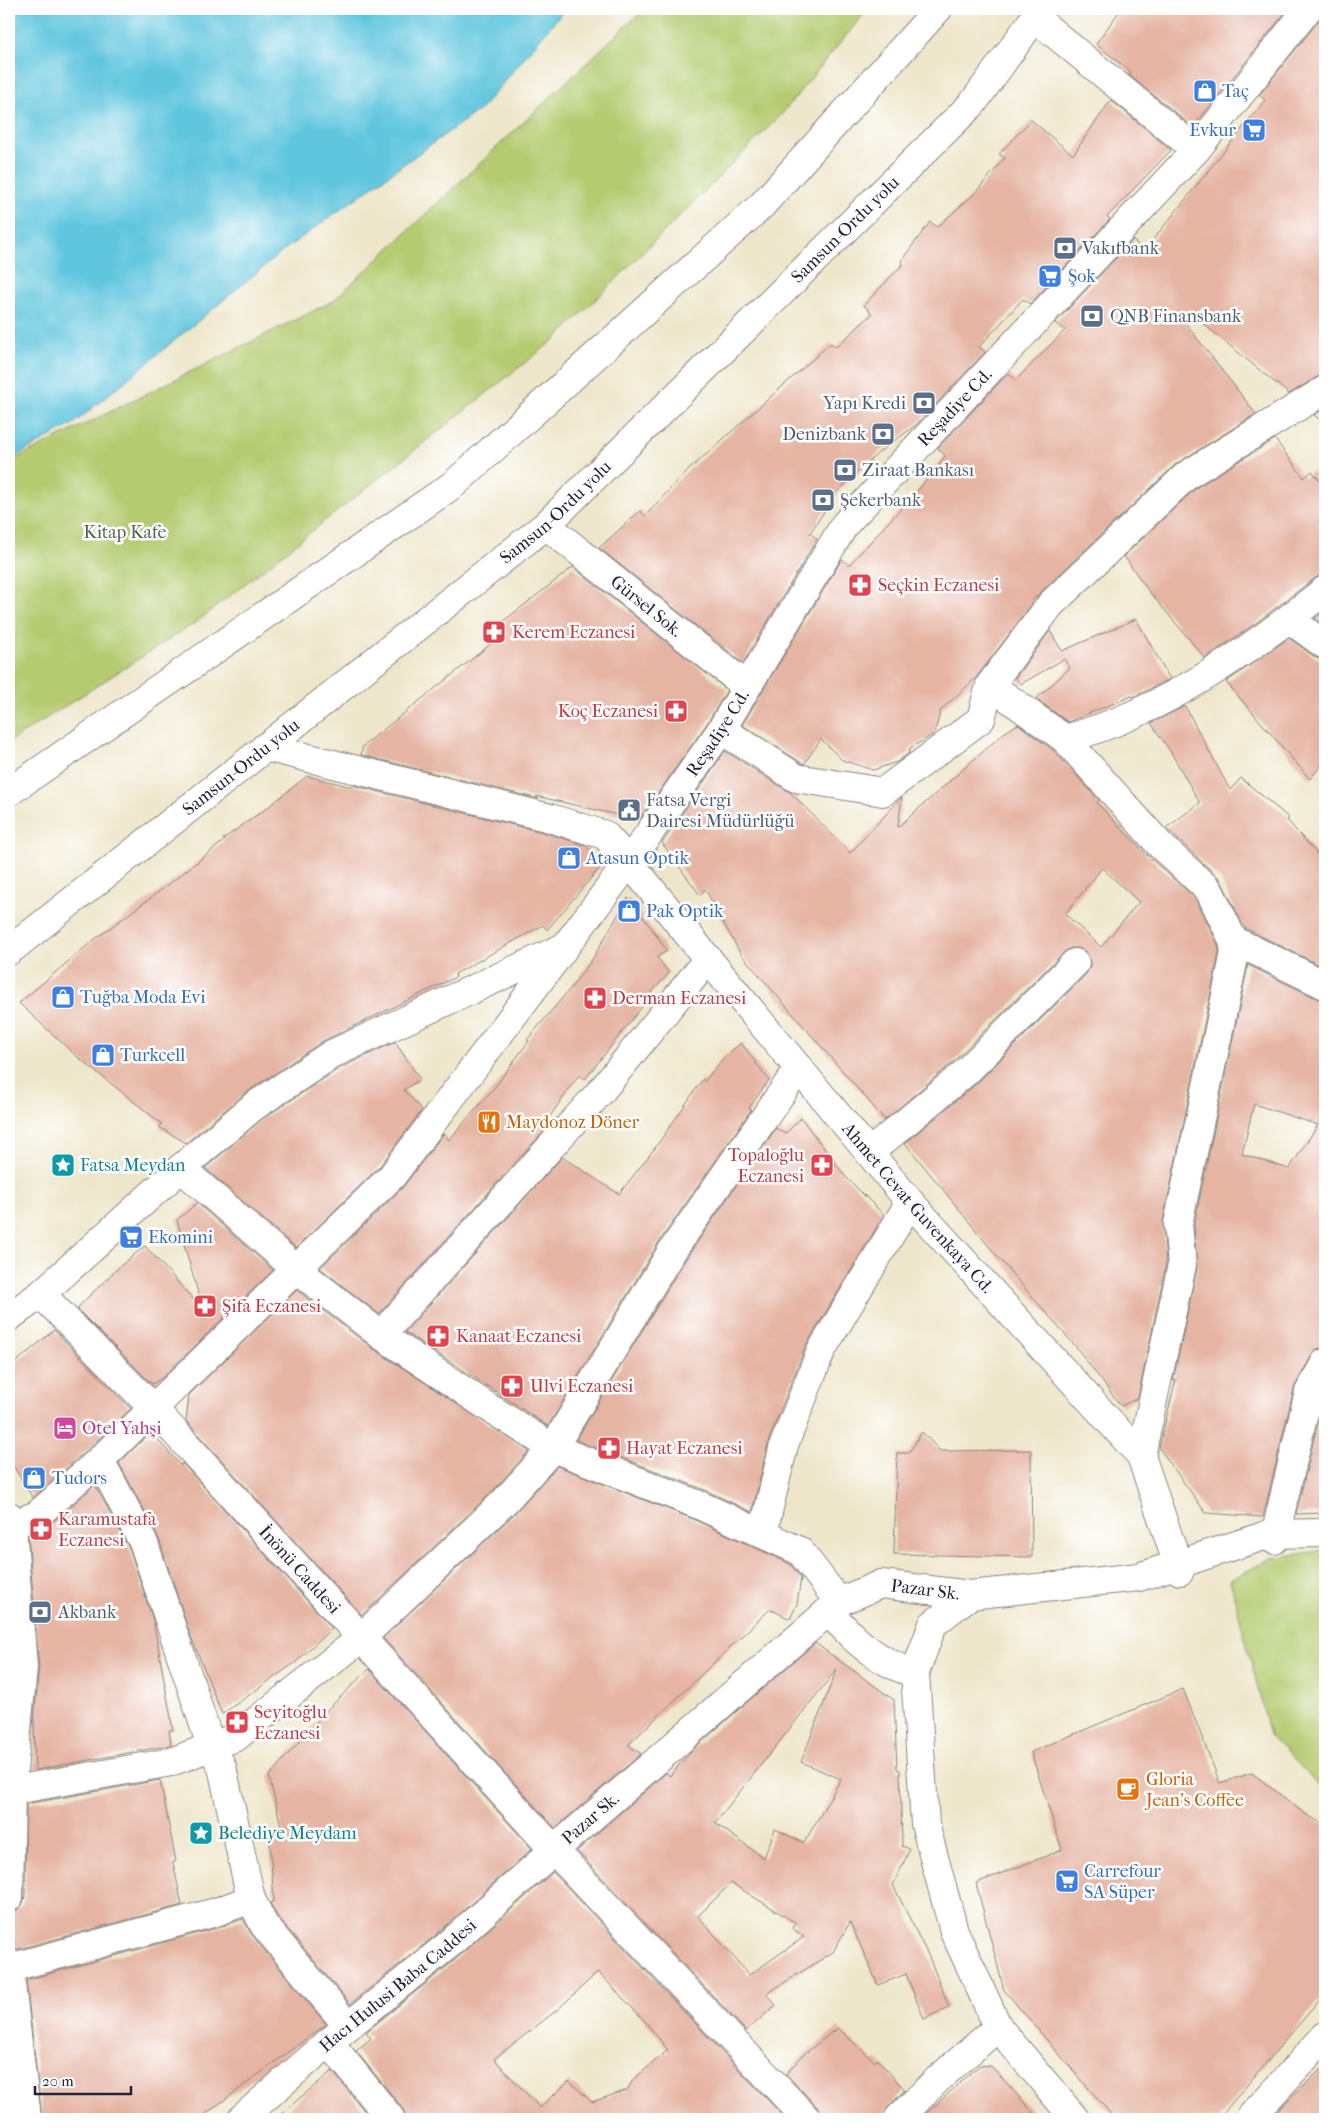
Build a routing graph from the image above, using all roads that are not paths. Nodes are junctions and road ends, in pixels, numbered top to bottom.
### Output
1 (938, 9) edge
2 (1308, 9) edge
3 (1037, 13) edge
4 (1196, 150) junction
5 (1325, 390) edge
6 (546, 525) junction
7 (1325, 590) edge
8 (1289, 619) junction
9 (1325, 645) edge
10 (990, 685) junction
11 (746, 686) junction
12 (721, 730) junction
13 (1066, 738) junction
14 (265, 747) junction
15 (9, 792) edge
16 (629, 862) junction
17 (1233, 940) junction
18 (564, 948) junction
19 (9, 951) edge
20 (708, 959) junction
21 (1075, 963) dead end
22 (1325, 985) edge
23 (799, 1068) junction
24 (870, 1152) junction
25 (181, 1168) junction
26 (910, 1202) junction
27 (296, 1269) junction
28 (40, 1294) junction
29 (9, 1317) edge
30 (381, 1335) junction
31 (1325, 1363) edge
32 (154, 1409) junction
33 (553, 1448) junction
34 (1141, 1456) junction
35 (100, 1460) junction
36 (10, 1523) edge
37 (763, 1533) junction
38 (1325, 1533) edge
39 (1274, 1537) junction
40 (1325, 1538) edge
41 (1179, 1568) junction
42 (966, 1598) junction
43 (832, 1608) junction
44 (360, 1639) junction
45 (915, 1673) junction
46 (211, 1746) junction
47 (10, 1791) edge
48 (554, 1850) junction
49 (9, 1897) edge
50 (251, 1900) junction
51 (9, 1967) edge
52 (998, 2027) junction
53 (339, 2034) junction
54 (1325, 2036) edge
55 (27, 2119) edge
56 (240, 2119) edge
57 (391, 2119) edge
58 (808, 2119) edge
59 (898, 2119) edge
60 (1075, 2119) edge
61 (1249, 2119) edge

1 - 15 main road
2 - 4 main road, Reşadiye Cd.
3 - 4 main road
3 - 6 main road, Samsun-Ordu yolu
4 - 11 main road, Reşadiye Cd.
5 - 10 main road
6 - 11 main road, Gürsel Sok.
6 - 14 main road, Samsun-Ordu yolu
7 - 8 main road
8 - 9 main road
8 - 13 main road
10 - 12 main road
10 - 13 main road
11 - 12 main road, Reşadiye Cd.
12 - 16 main road, Reşadiye Cd.
13 - 17 main road
14 - 16 main road, Ahmet Cevat Guvenkaya Cd.
14 - 19 main road, Samsun-Ordu yolu
16 - 18 main road, Reşadiye Cd.
16 - 20 main road, Ahmet Cevat Guvenkaya Cd.
17 - 22 main road
17 - 34 main road
18 - 25 main road
18 - 27 main road, Reşadiye Cd.
20 - 23 main road, Ahmet Cevat Guvenkaya Cd.
20 - 30 main road
21 - 24 main road
23 - 24 main road, Ahmet Cevat Guvenkaya Cd.
23 - 33 main road
24 - 26 main road, Ahmet Cevat Guvenkaya Cd.
25 - 27 main road
25 - 28 main road
26 - 34 main road, Ahmet Cevat Guvenkaya Cd.
26 - 37 main road
27 - 30 main road
27 - 32 main road, Reşadiye Cd.
28 - 29 main road
28 - 32 main road, İnönü Caddesi
30 - 33 main road
31 - 39 main road
32 - 35 main road, Reşadiye Cd.
32 - 44 main road, İnönü Caddesi
33 - 37 main road
33 - 44 main road
34 - 41 main road, Ahmet Cevat Guvenkaya Cd.
35 - 36 main road, Reşadiye Cd.
35 - 46 main road
36 - 47 main road
37 - 43 main road
38 - 39 main road, Pazar Sk.
39 - 40 main road
39 - 41 main road, Pazar Sk.
41 - 42 main road, Pazar Sk.
42 - 43 main road, Pazar Sk.
42 - 45 main road
43 - 45 main road
43 - 48 main road, Pazar Sk.
44 - 46 main road
44 - 48 main road, İnönü Caddesi
45 - 52 main road
46 - 47 main road
46 - 50 main road
47 - 49 main road
48 - 53 main road, Hacı Hulusi Baba Caddesi
48 - 58 main road, İnönü Caddesi
50 - 51 main road
50 - 53 main road
51 - 55 main road
52 - 59 main road
52 - 60 main road
53 - 56 main road, Hacı Hulusi Baba Caddesi
53 - 57 main road
54 - 61 main road

